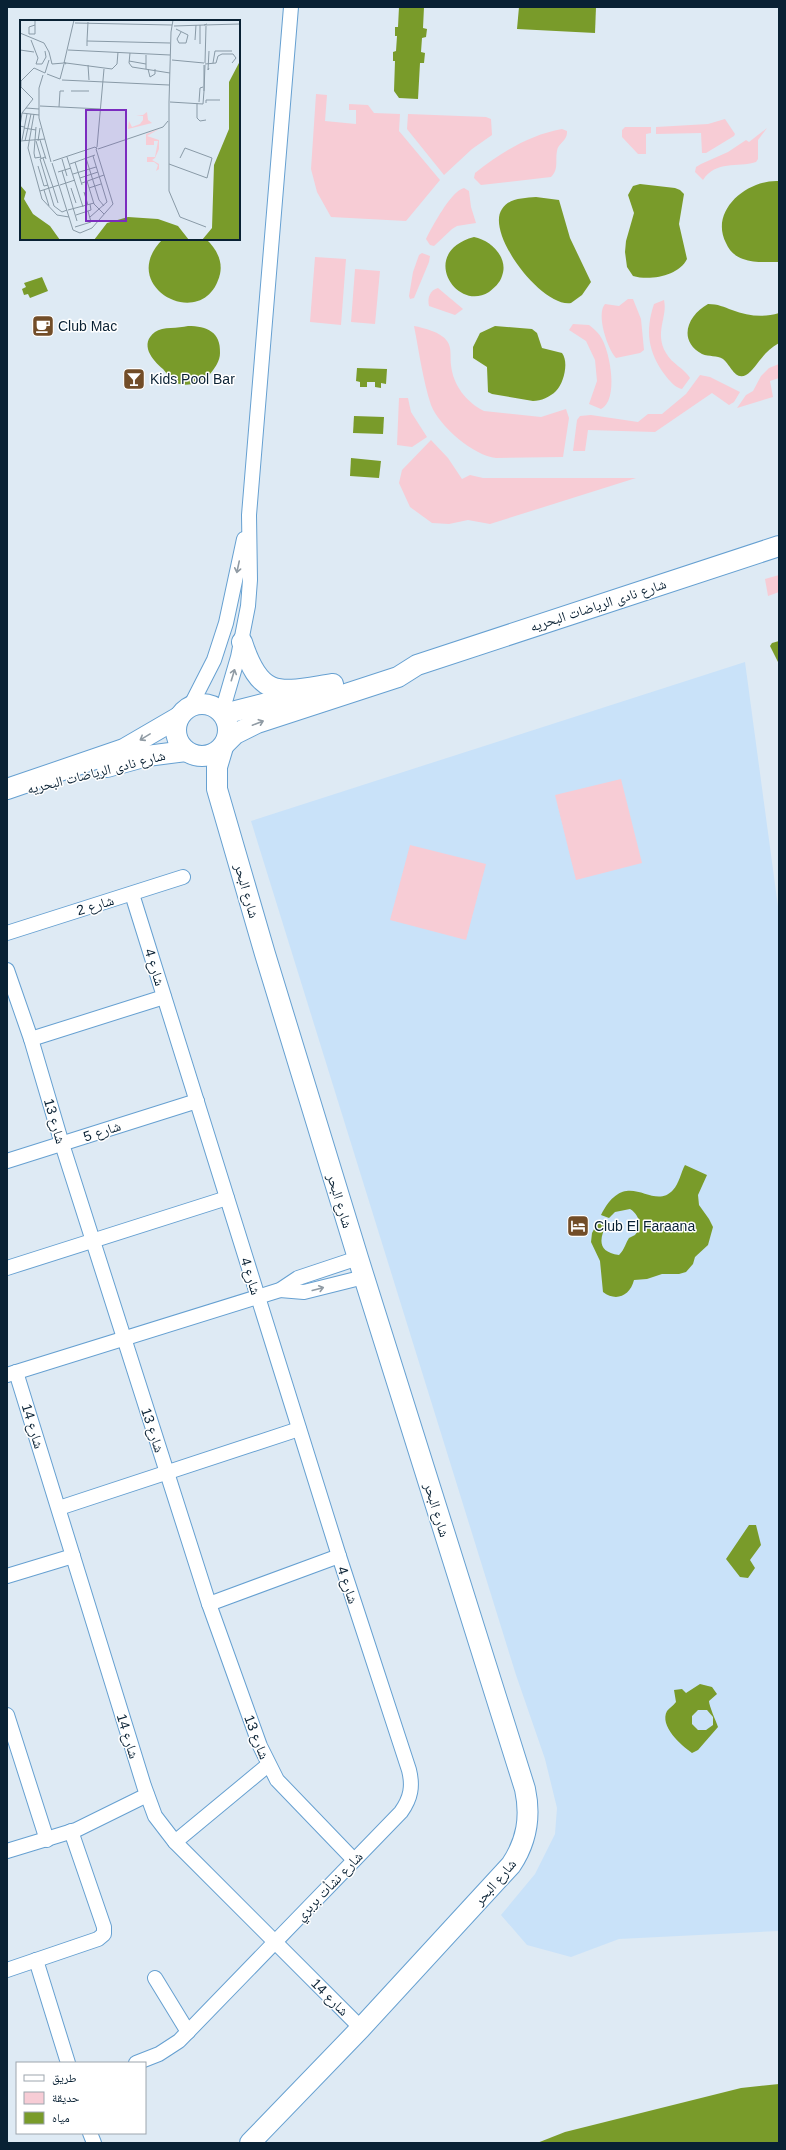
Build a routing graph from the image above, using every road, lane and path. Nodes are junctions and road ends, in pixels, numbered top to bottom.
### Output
1 (291, 7) edge
2 (249, 515) junction
3 (779, 546) edge
4 (242, 642) junction
5 (417, 664) junction
6 (333, 684) junction
7 (184, 712) junction
8 (223, 713) junction
9 (224, 746) junction
10 (189, 753) junction
11 (7, 789) edge
12 (217, 789) junction
13 (7, 794) edge
14 (183, 877) dead end
15 (132, 894) junction
16 (7, 933) edge
17 (7, 970) edge
18 (164, 997) junction
19 (31, 1039) junction
20 (197, 1101) junction
21 (62, 1144) junction
22 (7, 1161) edge
23 (227, 1198) junction
24 (93, 1241) junction
25 (358, 1258) junction
26 (7, 1268) edge
27 (364, 1277) junction
28 (280, 1290) junction
29 (257, 1297) junction
30 (124, 1338) junction
31 (12, 1374) edge
32 (299, 1429) junction
33 (167, 1473) junction
34 (59, 1508) junction
35 (73, 1556) junction
36 (339, 1556) junction
37 (7, 1576) edge
38 (209, 1604) junction
39 (371, 1658) joint
40 (7, 1715) edge
41 (268, 1765) junction
42 (147, 1795) junction
43 (71, 1831) junction
44 (47, 1840) junction
45 (175, 1842) junction
46 (7, 1851) edge
47 (354, 1860) junction
48 (275, 1942) junction
49 (36, 1960) junction
50 (7, 1970) edge
51 (155, 1978) dead end
52 (361, 2028) junction
53 (188, 2032) junction
54 (68, 2062) edge
55 (138, 2062) edge
56 (250, 2143) edge

1 - 2 street
2 - 4 street
2 -> 7 street
3 - 5 main road, شارع نادى الرياضات البحريه
4 - 6 main road
8 -> 4 street
5 - 6 main road, شارع نادى الرياضات البحريه
9 -> 5 main road, شارع نادى الرياضات البحريه
6 - 8 main road, شارع نادى الرياضات البحريه
7 - 8 main road
7 - 10 main road
7 -> 11 main road, شارع نادى الرياضات البحريه
8 - 9 main road
9 - 10 main road
9 - 12 main road, شارع البحر
10 - 12 main road, شارع البحر
10 - 13 main road, شارع نادى الرياضات البحريه
12 - 25 main road, شارع البحر
14 - 15 street, شارع 2
15 - 16 street, شارع 2
15 - 18 street, شارع 4
17 - 19 street, شارع 13
18 - 19 street
18 - 20 street, شارع 4
19 - 21 street, شارع 13
20 - 21 street, شارع 5
20 - 23 street, شارع 4
21 - 22 street, شارع 5
21 - 24 street, شارع 13
23 - 24 street
23 - 29 street, شارع 4
24 - 26 street
24 - 30 street, شارع 13
25 - 27 main road, شارع البحر
25 - 28 street
28 -> 27 street
27 - 52 main road, شارع البحر
28 - 29 street
29 - 30 street
29 - 32 street, شارع 4
30 - 31 street
30 - 33 street, شارع 13
31 - 34 street, شارع 14
32 - 33 street
32 - 36 street, شارع 4
33 - 34 street
33 - 38 street, شارع 13
34 - 35 street, شارع 14
35 - 37 street
35 - 42 street, شارع 14
36 - 38 street
36 - 39 street, شارع 4
38 - 41 street, شارع 13
39 - 47 street, شارع نشأت بربري
40 - 44 street
41 - 45 street
41 - 47 street, شارع 13
42 - 43 street
42 - 45 street, شارع 14
43 - 44 street
43 - 49 street
44 - 46 street
45 - 48 street, شارع 14
47 - 48 street, شارع نشأت بربري
48 - 52 street, شارع 14
48 - 53 street, شارع نشأت بربري
49 - 50 street
49 - 54 street
51 - 53 street
52 - 56 main road, شارع البحر
53 - 55 street, شارع نشأت بربري

